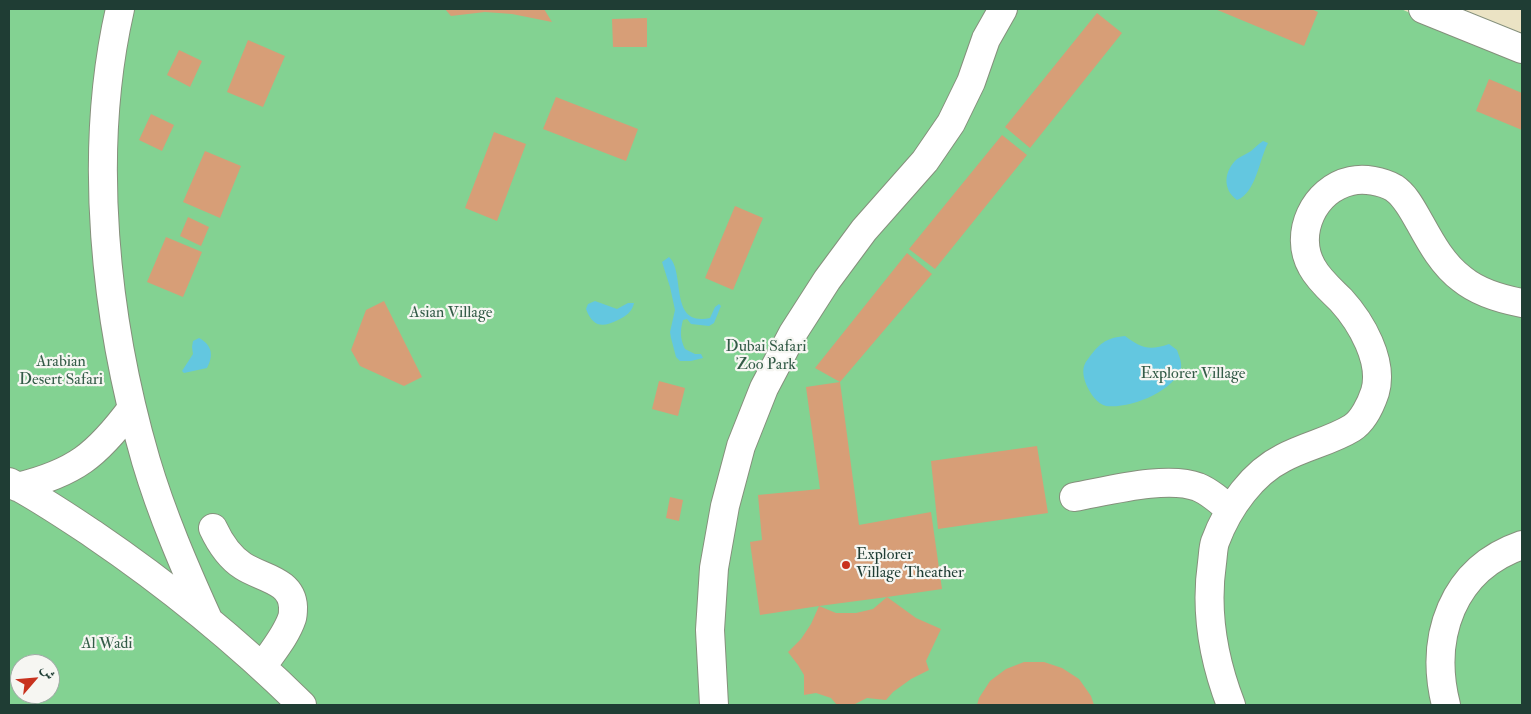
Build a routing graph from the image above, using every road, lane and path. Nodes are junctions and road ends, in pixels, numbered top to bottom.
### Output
1 (120, 9) edge
2 (985, 9) edge
3 (1003, 9) edge
4 (1423, 9) edge
5 (986, 39) junction
6 (1522, 49) edge
7 (1522, 303) edge
8 (132, 408) junction
9 (13, 484) edge
10 (1074, 497) dead end
11 (1230, 510) junction
12 (213, 528) dead end
13 (1522, 545) edge
14 (208, 619) junction
15 (262, 667) junction
16 (302, 705) edge
17 (714, 705) edge
18 (1231, 705) edge
19 (1446, 705) edge

1 - 8 street
2 - 5 street
3 - 5 street
4 - 6 street
5 - 17 street
7 - 11 street
8 - 9 street
8 - 14 street
9 - 14 street
10 - 11 street
11 - 18 street
12 - 15 street
13 - 19 street
14 - 15 street
15 - 16 street

